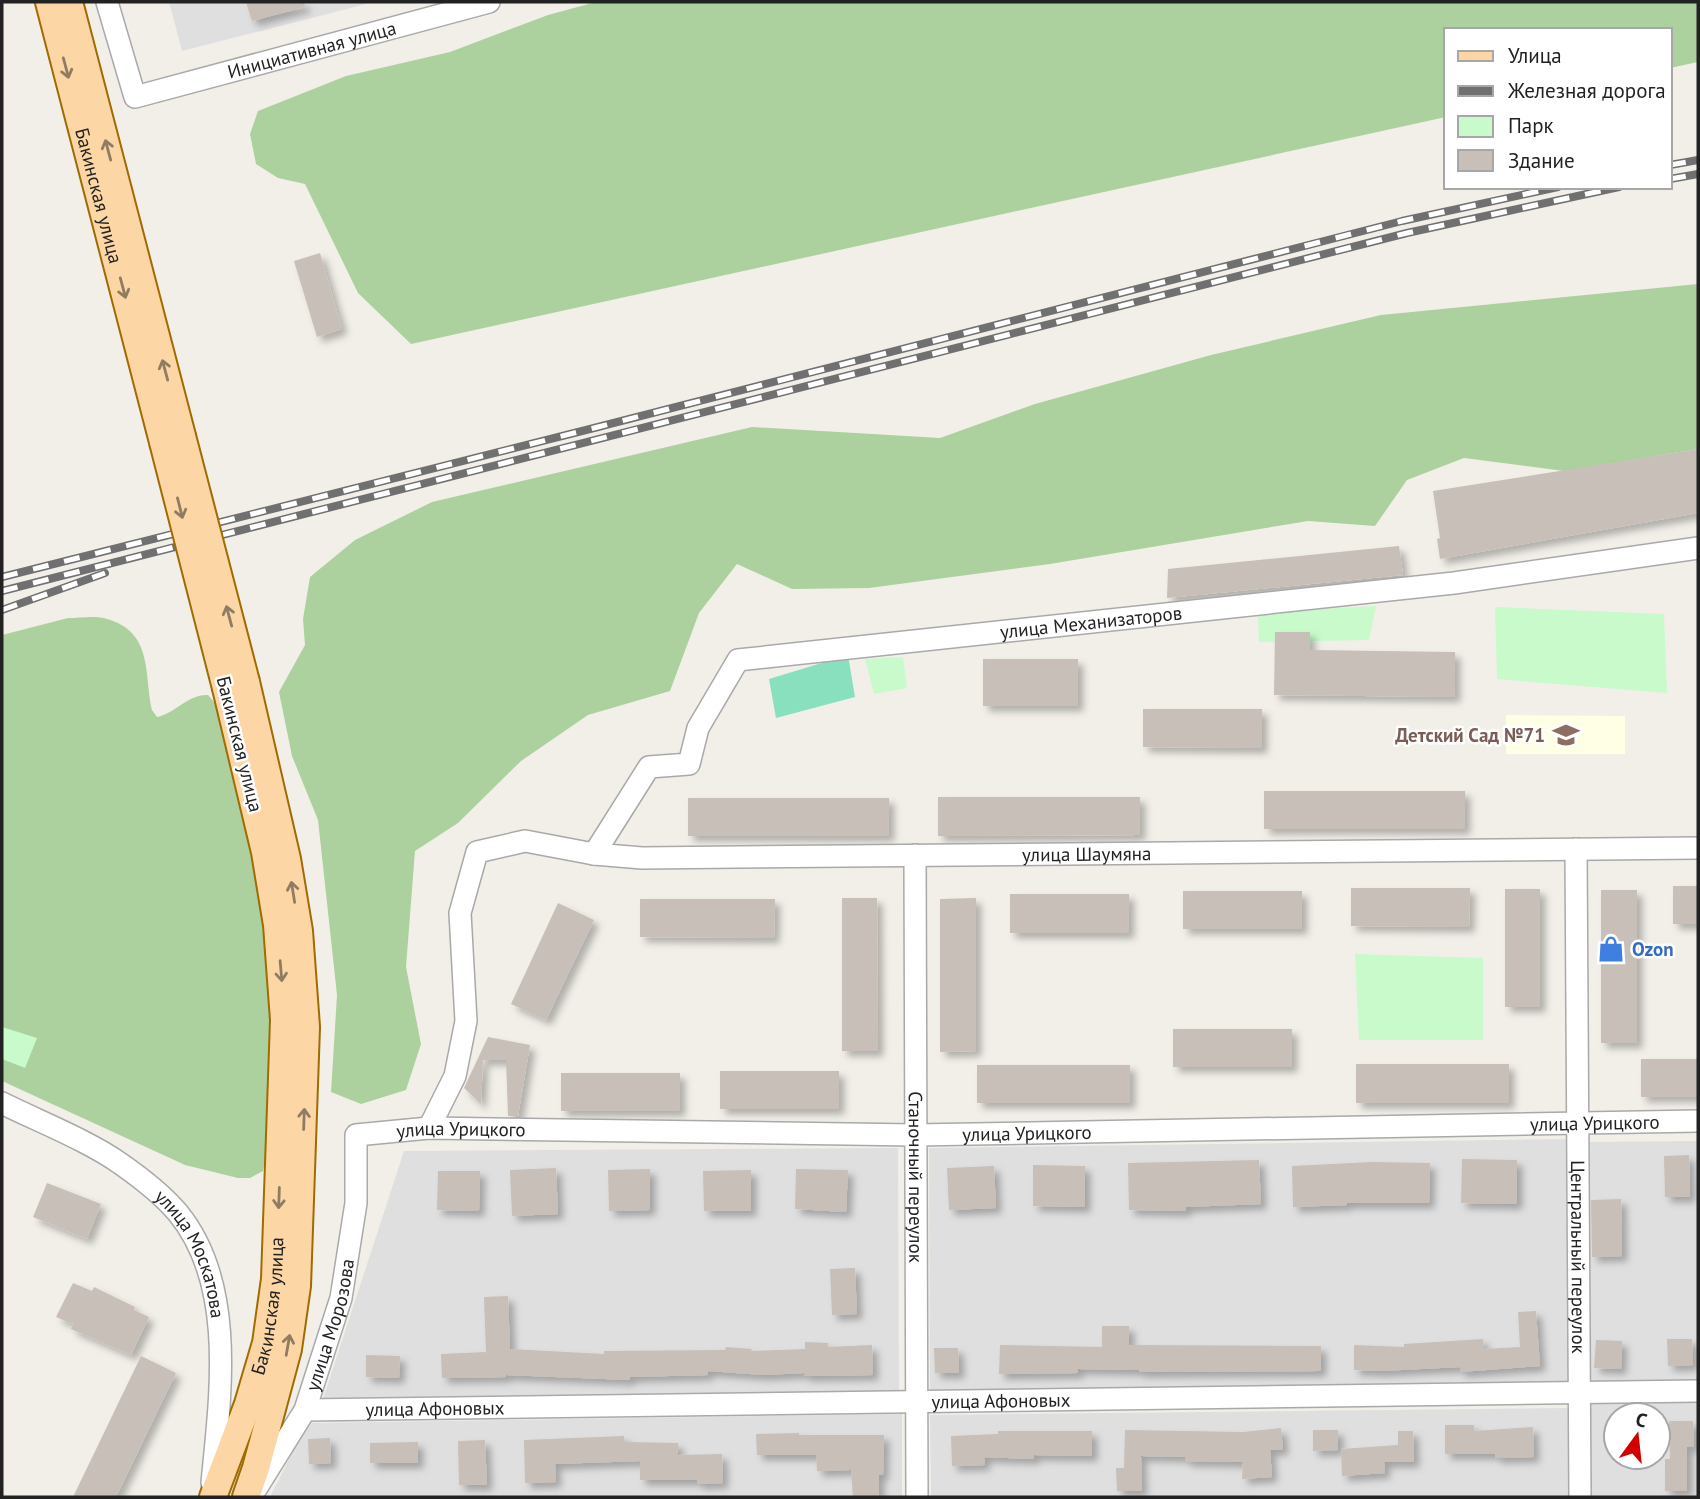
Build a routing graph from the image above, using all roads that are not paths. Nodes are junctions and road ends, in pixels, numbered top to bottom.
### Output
1 (49, 2) edge
2 (69, 2) edge
3 (107, 2) edge
4 (489, 2) edge
5 (173, 439) junction
6 (1698, 548) edge
7 (236, 685) junction
8 (1698, 848) edge
9 (1577, 849) junction
10 (594, 853) junction
11 (915, 855) junction
12 (2, 1103) edge
13 (1698, 1121) edge
14 (1578, 1124) junction
15 (429, 1128) junction
16 (356, 1135) joint
17 (915, 1135) junction
18 (1698, 1391) edge
19 (1579, 1393) junction
20 (916, 1402) junction
21 (304, 1410) junction
22 (212, 1497) edge
23 (246, 1497) edge
24 (251, 1497) edge
25 (917, 1497) edge
26 (1580, 1497) edge

1 -> 5 main road, Бакинская улица
5 -> 2 main road, Бакинская улица
3 - 4 street, Инициативная улица
5 - 7 main road, Бакинская улица, bridge
6 - 10 street, улица Механизаторов
7 -> 22 main road, Бакинская улица
23 -> 7 main road, Бакинская улица
8 - 9 street, улица Шаумяна
9 - 11 street, улица Шаумяна
9 - 14 street, Центральный переулок
10 - 11 street, улица Шаумяна
10 - 15 street, улица Шаумяна
11 - 17 street, Станочный переулок
12 - 22 street, улица Москатова
13 - 14 street, улица Урицкого
14 - 17 street, улица Урицкого
14 - 19 street, Центральный переулок
15 - 16 street, улица Урицкого
15 - 17 street, улица Урицкого
16 - 21 street, улица Морозова
17 - 20 street, Станочный переулок
18 - 19 street, улица Афоновых
19 - 20 street, улица Афоновых
19 - 26 street, Центральный переулок
20 - 21 street, улица Афоновых
20 - 25 street, Станочный переулок
21 - 24 street, улица Морозова

